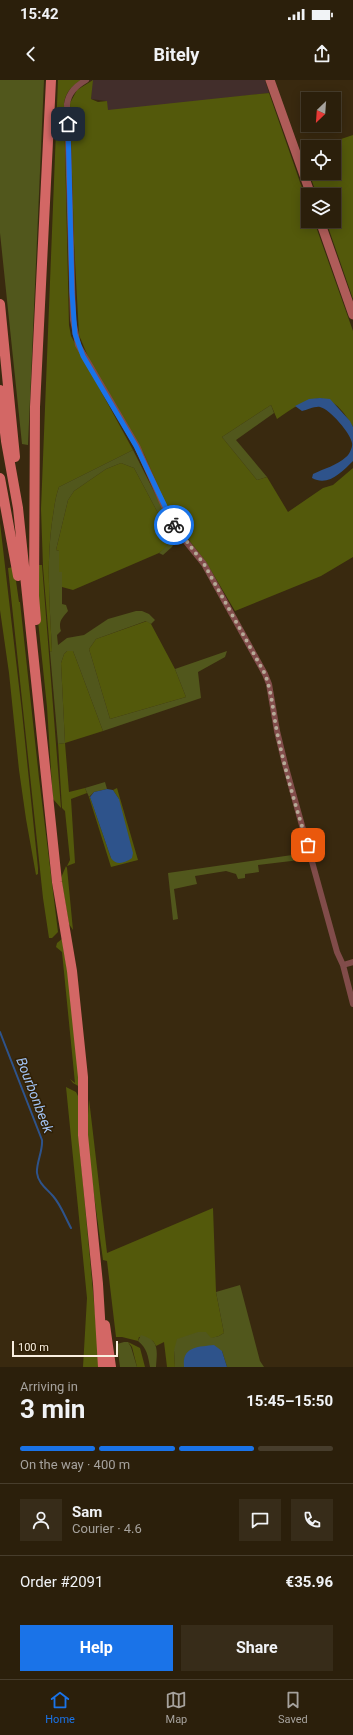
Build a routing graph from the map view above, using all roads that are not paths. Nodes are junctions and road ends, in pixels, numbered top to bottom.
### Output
1 (51, 80) edge
2 (86, 80) edge
3 (270, 80) edge
4 (309, 188) edge
5 (322, 228) edge
6 (0, 304) edge
7 (353, 315) edge
8 (0, 390) edge
9 (0, 478) edge
10 (18, 508) junction
11 (33, 650) junction
12 (353, 962) edge
13 (343, 965) junction
14 (353, 1004) edge
15 (98, 1284) junction
16 (103, 1367) edge
17 (111, 1367) edge

1 - 11 main road
2 - 13 street
3 - 4 main road
5 - 7 main road
6 - 10 main road
8 - 10 main road
9 - 11 main road
10 - 11 main road
11 - 15 main road
12 - 13 street
13 - 14 street
15 - 16 main road
15 - 17 main road

